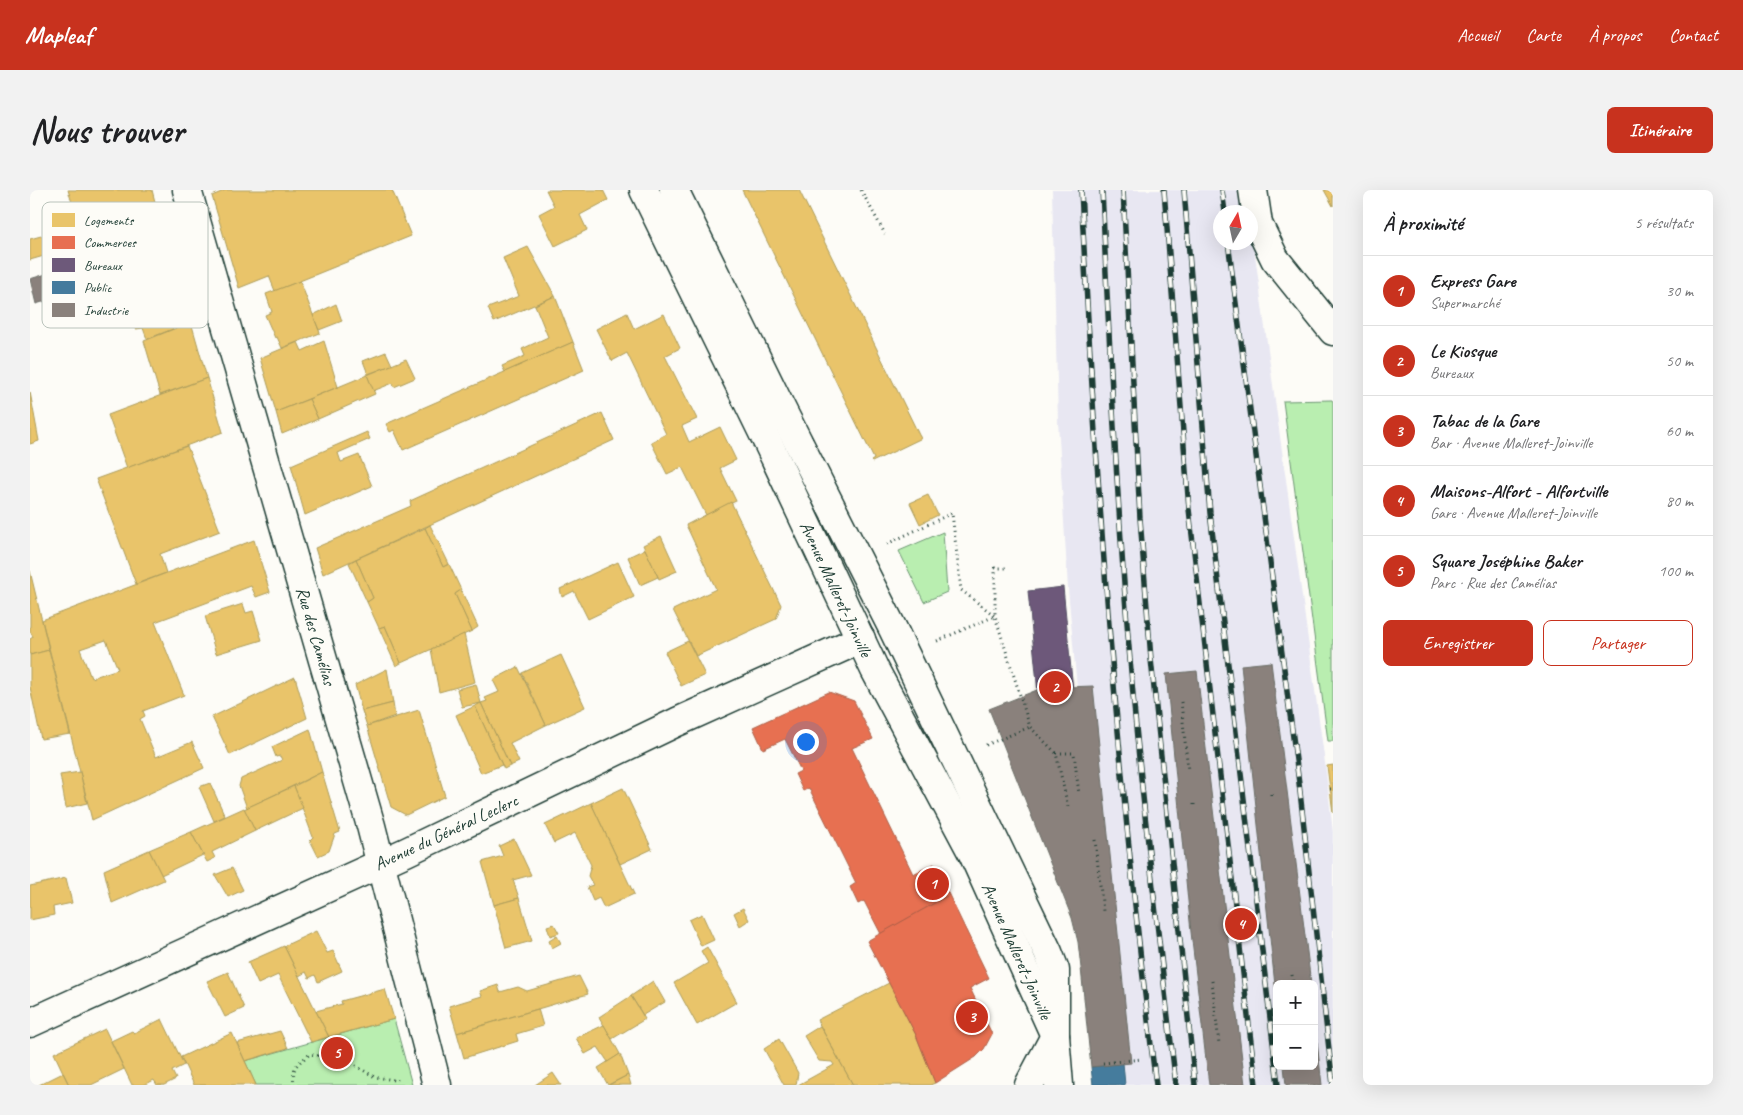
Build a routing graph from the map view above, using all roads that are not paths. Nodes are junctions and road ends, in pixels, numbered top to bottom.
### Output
1 (644, 190) edge
2 (674, 190) edge
3 (1254, 190) edge
4 (208, 263) edge
5 (1333, 332) edge
6 (860, 639) junction
7 (380, 864) junction
8 (30, 1023) edge
9 (1055, 1036) junction
10 (437, 1085) edge
11 (1029, 1085) edge
12 (1059, 1085) edge

1 - 6 street, Avenue Malleret-Joinville
2 - 9 street, Avenue Malleret-Joinville
3 - 5 street
4 - 7 street, Rue des Camélias
6 - 7 street, Avenue du Général Leclerc
6 - 9 street, Avenue Malleret-Joinville
7 - 8 street, Avenue du Général Leclerc
7 - 10 street, Rue des Camélias
9 - 11 street
9 - 12 street

